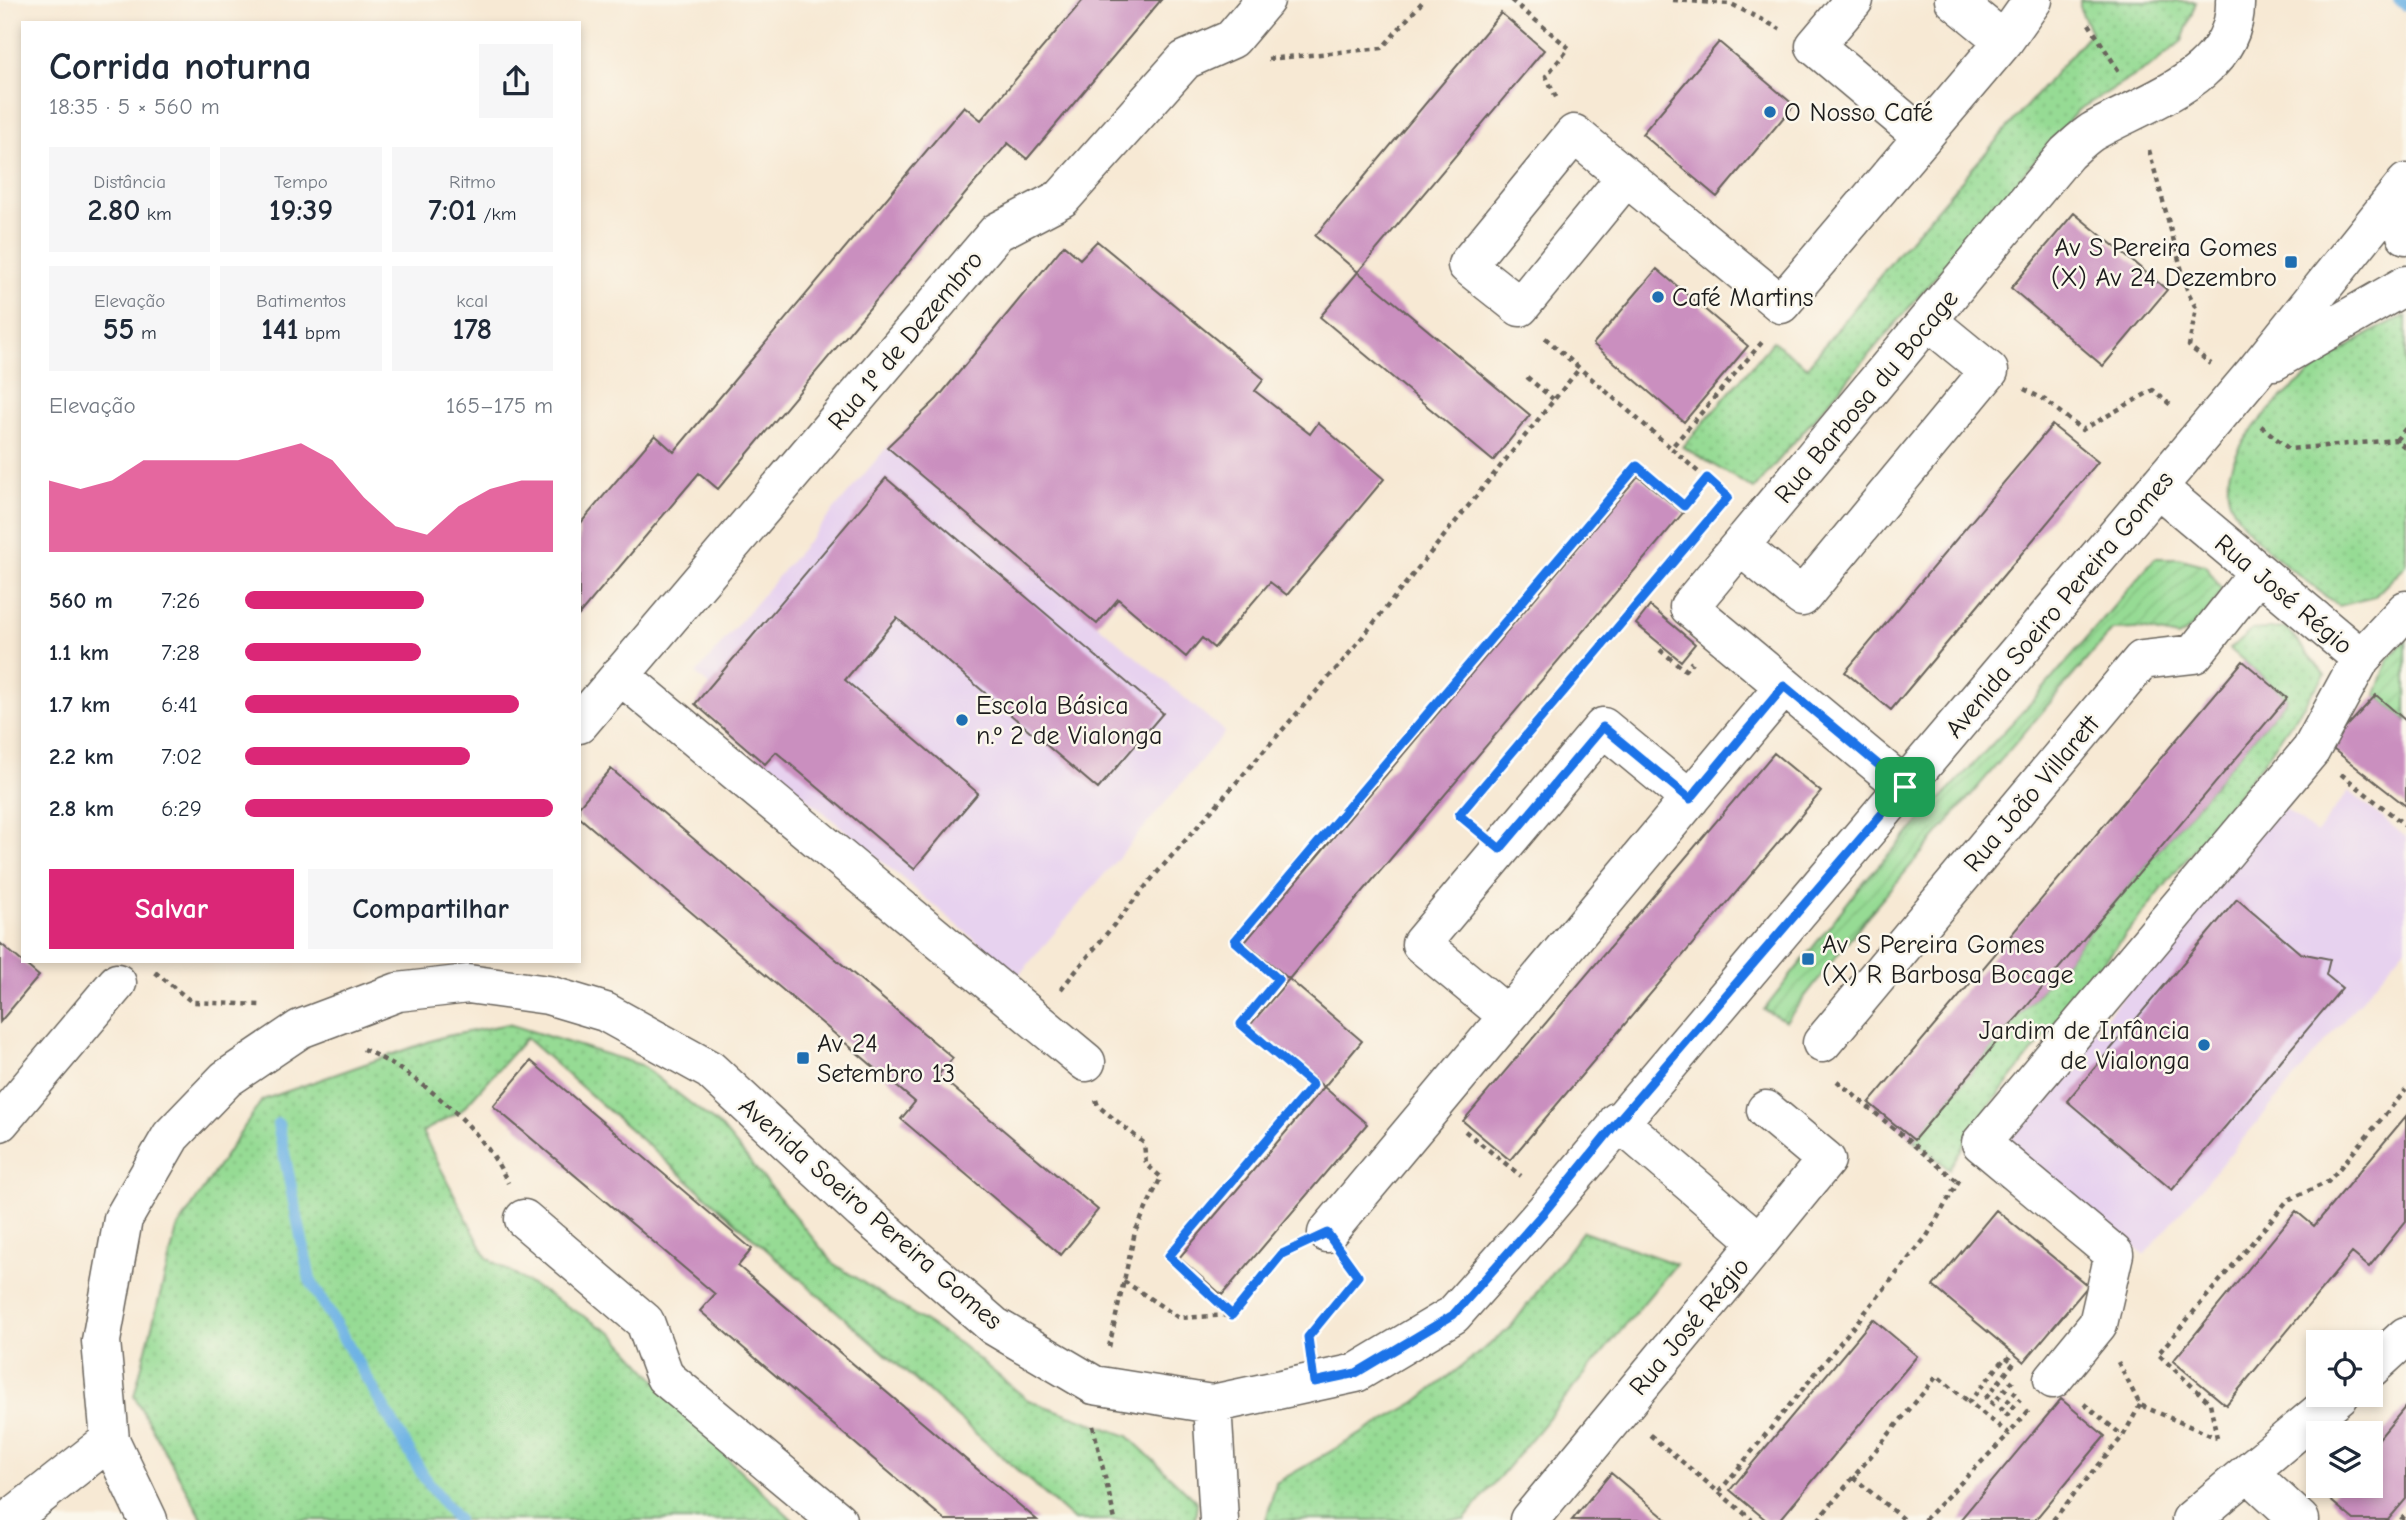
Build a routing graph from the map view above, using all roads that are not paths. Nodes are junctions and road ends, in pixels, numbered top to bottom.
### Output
1 (1265, 0) edge
2 (1854, 0) edge
3 (1954, 0) edge
4 (2033, 0) edge
5 (2235, 0) edge
6 (2004, 41) junction
7 (1922, 136) junction
8 (1626, 177) junction
9 (2406, 183) edge
10 (2406, 189) edge
11 (2406, 235) edge
12 (2406, 285) edge
13 (1928, 321) junction
14 (2242, 387) junction
15 (2157, 487) junction
16 (1741, 547) junction
17 (2257, 574) junction
18 (2406, 610) edge
19 (2361, 658) junction
20 (620, 675) junction
21 (1784, 686) junction
22 (581, 722) edge
23 (1905, 787) junction
24 (1690, 799) junction
25 (468, 972) edge
26 (117, 983) dead end
27 (1508, 1016) junction
28 (1826, 1059) road end
29 (1086, 1062) dead end
30 (1766, 1110) dead end
31 (1618, 1121) junction
32 (0, 1122) edge
33 (524, 1219) road end
34 (1327, 1233) road end
35 (1759, 1242) junction
36 (2406, 1336) edge
37 (2383, 1357) edge
38 (2032, 1378) road end
39 (1212, 1404) junction
40 (2326, 1407) edge
41 (110, 1440) junction
42 (2248, 1472) junction
43 (9, 1520) edge
44 (148, 1520) edge
45 (836, 1520) edge
46 (1219, 1520) edge
47 (1529, 1520) edge
48 (2192, 1520) edge
49 (2300, 1520) edge

1 - 20 street, Rua 1º de Dezembro
2 - 7 street
3 - 6 street
4 - 6 street
5 - 13 street, Rua Barbosa du Bocage
6 - 7 street
7 - 8 street
8 - 8 street
9 - 14 street, Avenida Soeiro Pereira Gomes
10 - 11 street
12 - 14 street, Avenida Soeiro Pereira Gomes
13 - 16 street, Rua Barbosa du Bocage
13 - 16 street
14 - 15 street, Avenida Soeiro Pereira Gomes
15 - 17 street, Rua José Régio
15 - 23 street, Avenida Soeiro Pereira Gomes
16 - 21 street, Rua Barbosa du Bocage
17 - 19 street, Rua José Régio
17 - 28 street, Rua João Villarett
18 - 19 street, Rua José Régio
19 - 38 street
20 - 22 street, Rua 1º de Dezembro
20 - 29 street
21 - 23 street, Rua Barbosa du Bocage
21 - 24 street
23 - 31 street, Avenida Soeiro Pereira Gomes
24 - 27 street
24 - 27 street
25 - 39 street, Avenida Soeiro Pereira Gomes
25 - 41 street, Avenida Soeiro Pereira Gomes
26 - 32 street
27 - 34 street
30 - 35 street
31 - 35 street, Rua José Régio
31 - 39 street, Avenida Soeiro Pereira Gomes
33 - 45 street
35 - 47 street, Rua José Régio
36 - 37 street
39 - 46 street
40 - 42 street
41 - 43 street
41 - 44 street, Avenida Soeiro Pereira Gomes
42 - 48 street
42 - 49 street

